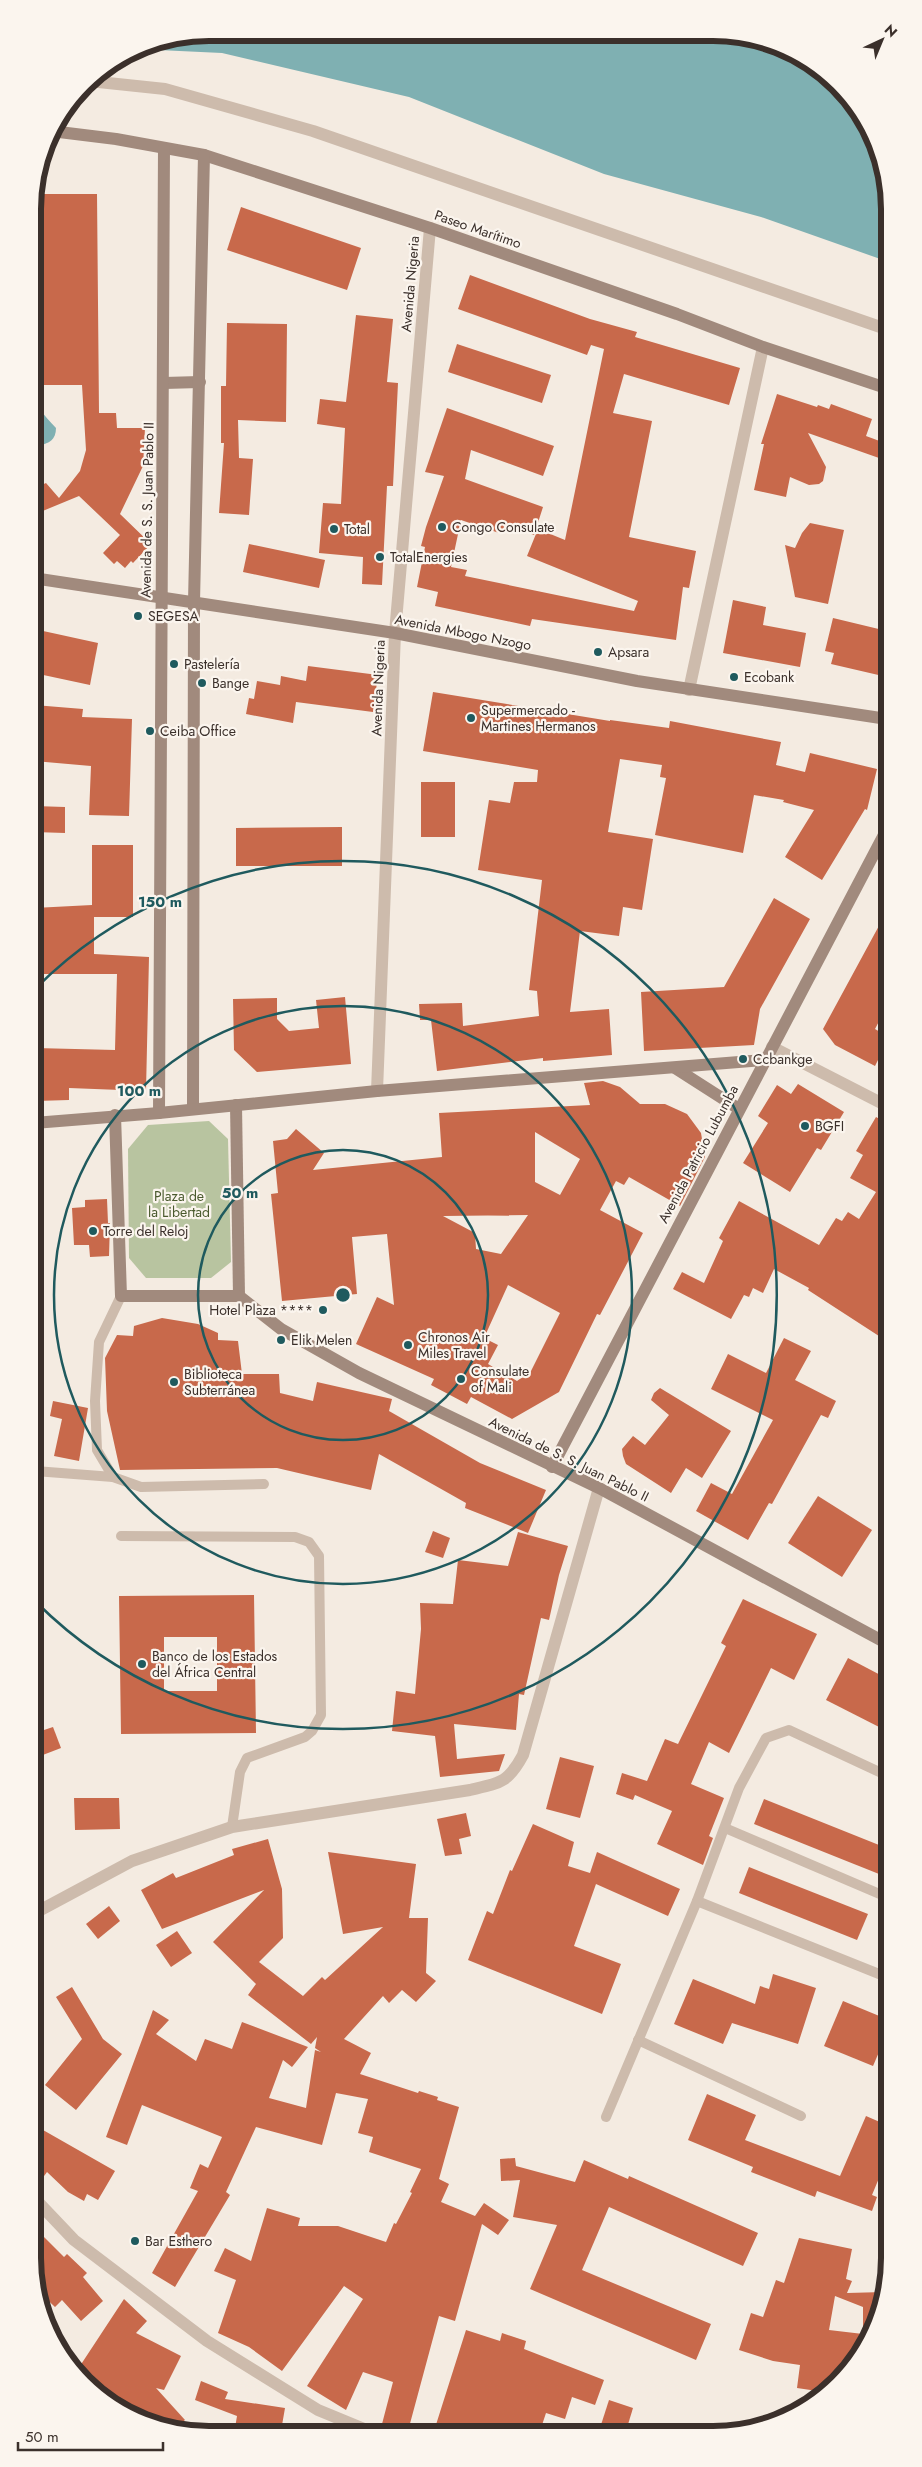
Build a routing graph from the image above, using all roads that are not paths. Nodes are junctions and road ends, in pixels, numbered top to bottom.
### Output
1 (99, 82) edge
2 (60, 132) edge
3 (164, 148) junction
4 (204, 154) junction
5 (430, 228) junction
6 (881, 327) edge
7 (764, 347) junction
8 (200, 382) junction
9 (164, 383) junction
10 (881, 386) edge
11 (42, 579) edge
12 (161, 598) junction
13 (194, 602) junction
14 (395, 633) junction
15 (689, 690) junction
16 (881, 718) edge
17 (881, 842) edge
18 (772, 1047) junction
19 (764, 1060) junction
20 (675, 1068) junction
21 (377, 1091) junction
22 (881, 1103) edge
23 (236, 1105) junction
24 (193, 1108) junction
25 (739, 1109) junction
26 (159, 1113) junction
27 (115, 1116) junction
28 (42, 1122) edge
29 (121, 1296) junction
30 (239, 1296) junction
31 (552, 1466) junction
32 (41, 1471) edge
33 (113, 1477) junction
34 (264, 1484) dead end
35 (599, 1488) junction
36 (120, 1536) dead end
37 (880, 1640) edge
38 (880, 1772) edge
39 (232, 1827) junction
40 (725, 1828) junction
41 (880, 1894) edge
42 (697, 1901) junction
43 (41, 1909) edge
44 (880, 1974) edge
45 (638, 2040) junction
46 (801, 2116) dead end
47 (606, 2117) dead end
48 (41, 2205) edge
49 (357, 2426) edge

1 - 6 street
2 - 3 street, Paseo Marítimo
3 - 4 street, Paseo Marítimo
3 - 9 street, Avenida de S. S. Juan Pablo II
4 - 5 street, Paseo Marítimo
4 - 8 street
5 - 7 street, Paseo Marítimo
5 - 14 street, Avenida Nigeria
7 - 10 street, Paseo Marítimo
7 - 15 street
8 - 9 street
8 - 13 street
9 - 12 street, Avenida de S. S. Juan Pablo II
11 - 12 street, Avenida Mbogo Nzogo
12 - 13 street, Avenida Mbogo Nzogo
12 - 26 street, Avenida de S. S. Juan Pablo II
13 - 14 street, Avenida Mbogo Nzogo
13 - 24 street
14 - 15 street, Avenida Mbogo Nzogo
14 - 21 street, Avenida Nigeria
15 - 16 street, Avenida Mbogo Nzogo
17 - 18 street, Avenida Patricio Lubumba
18 - 19 street, Avenida Patricio Lubumba
18 - 22 street
19 - 20 street
19 - 25 street, Avenida Patricio Lubumba
20 - 21 street
20 - 25 street
21 - 23 street
23 - 24 street
23 - 30 street
24 - 26 street
25 - 31 street, Avenida Patricio Lubumba
26 - 27 street
27 - 28 street
27 - 29 street
29 - 30 street
29 - 33 lane
30 - 31 street, Avenida de S. S. Juan Pablo II
31 - 35 street, Avenida de S. S. Juan Pablo II
32 - 33 lane
33 - 34 lane
35 - 37 street, Avenida de S. S. Juan Pablo II
35 - 39 street
36 - 39 lane
38 - 40 lane
39 - 43 street
40 - 41 lane
40 - 42 lane
42 - 44 lane
42 - 45 lane
45 - 46 lane
45 - 47 lane
48 - 49 street

